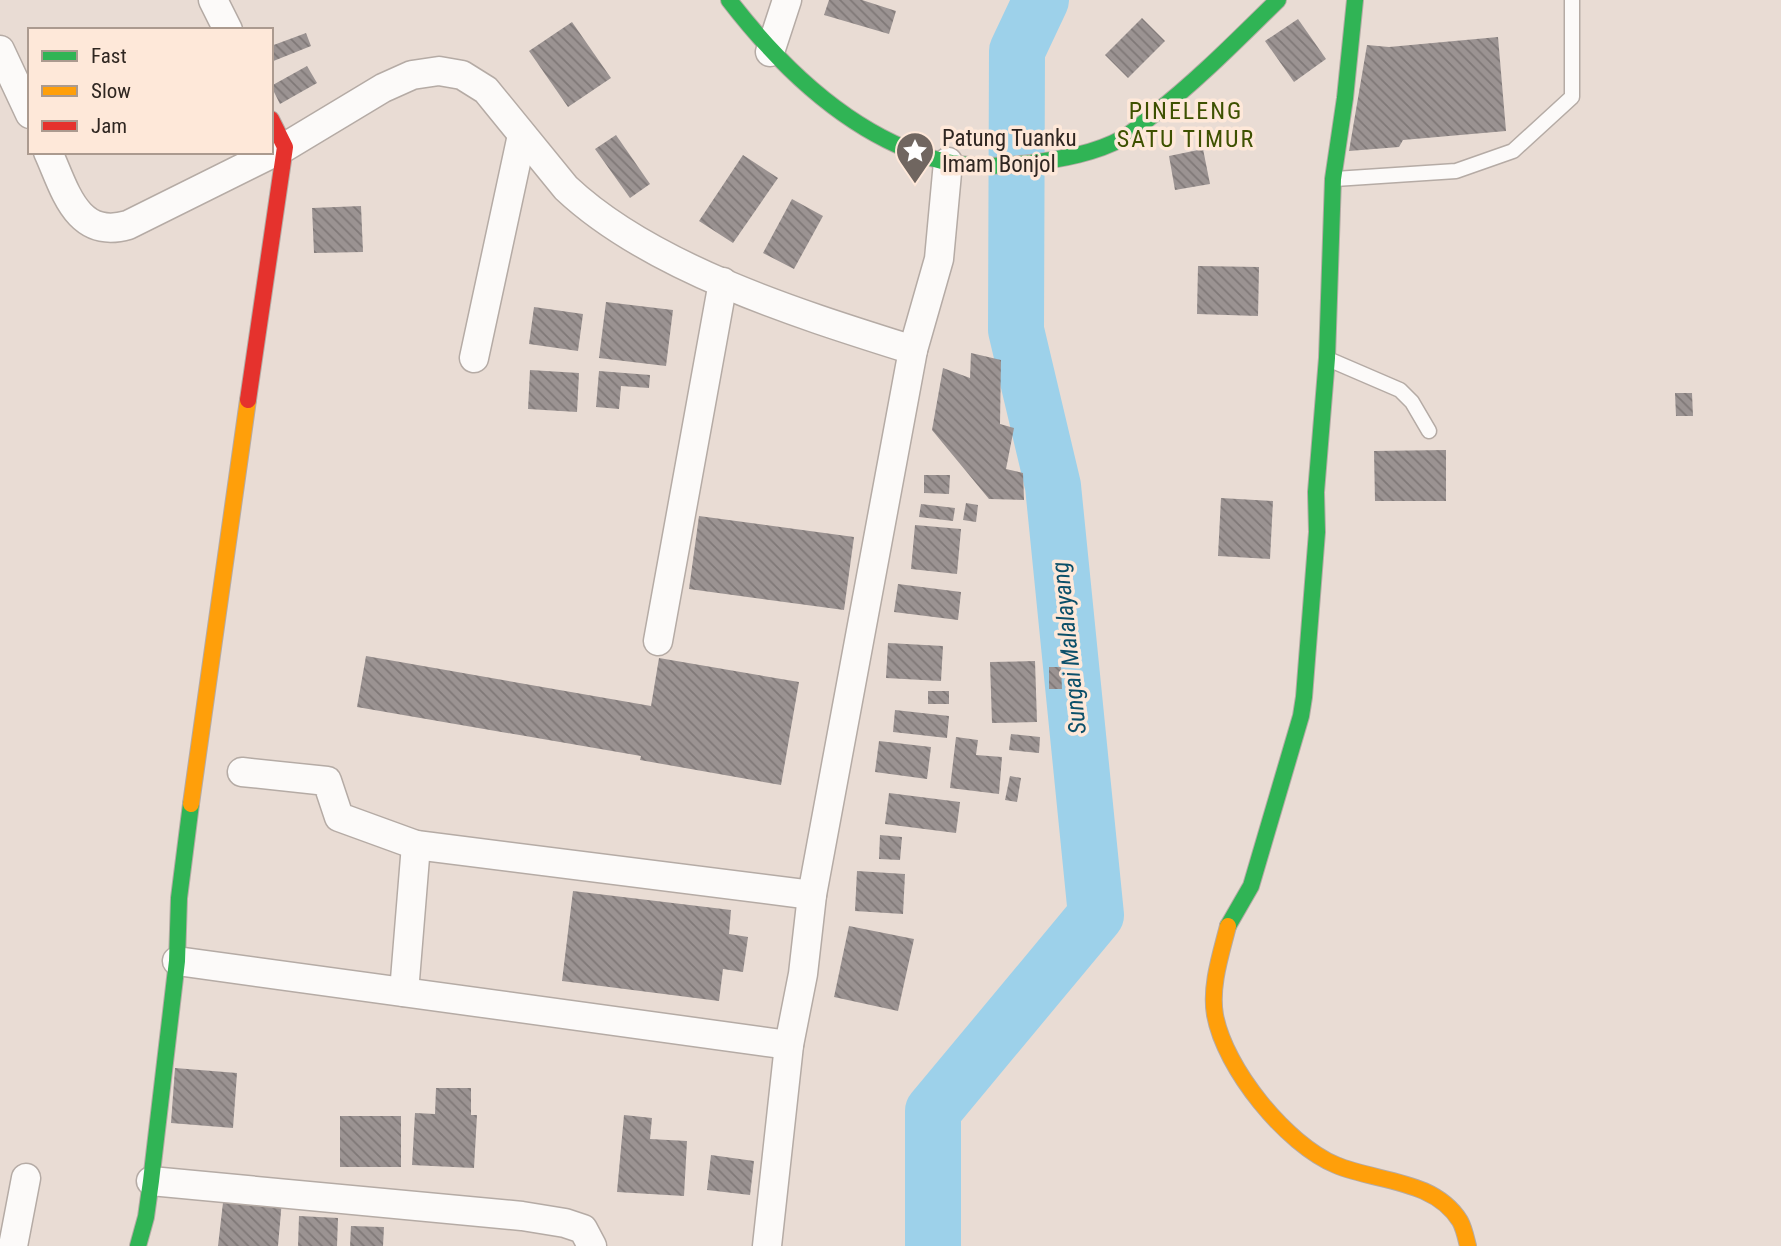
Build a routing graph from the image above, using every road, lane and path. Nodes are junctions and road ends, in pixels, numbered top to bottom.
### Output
1 (214, 0) edge
2 (729, 0) edge
3 (787, 0) edge
4 (1278, 0) edge
5 (1355, 0) edge
6 (1572, 0) edge
7 (227, 28) edge
8 (0, 50) edge
9 (770, 52) junction
10 (28, 110) edge
11 (273, 123) edge
12 (522, 135) junction
13 (285, 147) junction
14 (273, 153) edge
15 (49, 154) edge
16 (271, 154) edge
17 (948, 162) junction
18 (1334, 179) junction
19 (723, 282) junction
20 (913, 350) junction
21 (474, 358) dead end
22 (1327, 358) junction
23 (1429, 431) dead end
24 (658, 641) dead end
25 (242, 772) dead end
26 (416, 845) junction
27 (812, 895) junction
28 (177, 961) junction
29 (404, 992) junction
30 (789, 1045) junction
31 (26, 1178) dead end
32 (151, 1181) junction
33 (13, 1246) edge
34 (138, 1246) edge
35 (592, 1246) edge
36 (767, 1246) edge
37 (1468, 1246) edge

1 - 7 street
2 - 9 main road
3 - 9 street
4 - 17 main road
5 - 18 main road
6 - 18 lane
8 - 10 street
9 - 17 main road
11 - 13 main road
12 - 13 street
12 - 19 street
12 - 21 street
13 - 14 street
13 - 28 main road
15 - 16 street
17 - 20 street
18 - 22 main road
19 - 20 street
19 - 24 street
20 - 27 street
22 - 23 lane
22 - 37 main road
25 - 26 street
26 - 27 street
26 - 29 street
27 - 30 street
28 - 29 street
28 - 32 main road
29 - 30 street
30 - 36 street
31 - 33 street
32 - 34 main road
32 - 35 street

